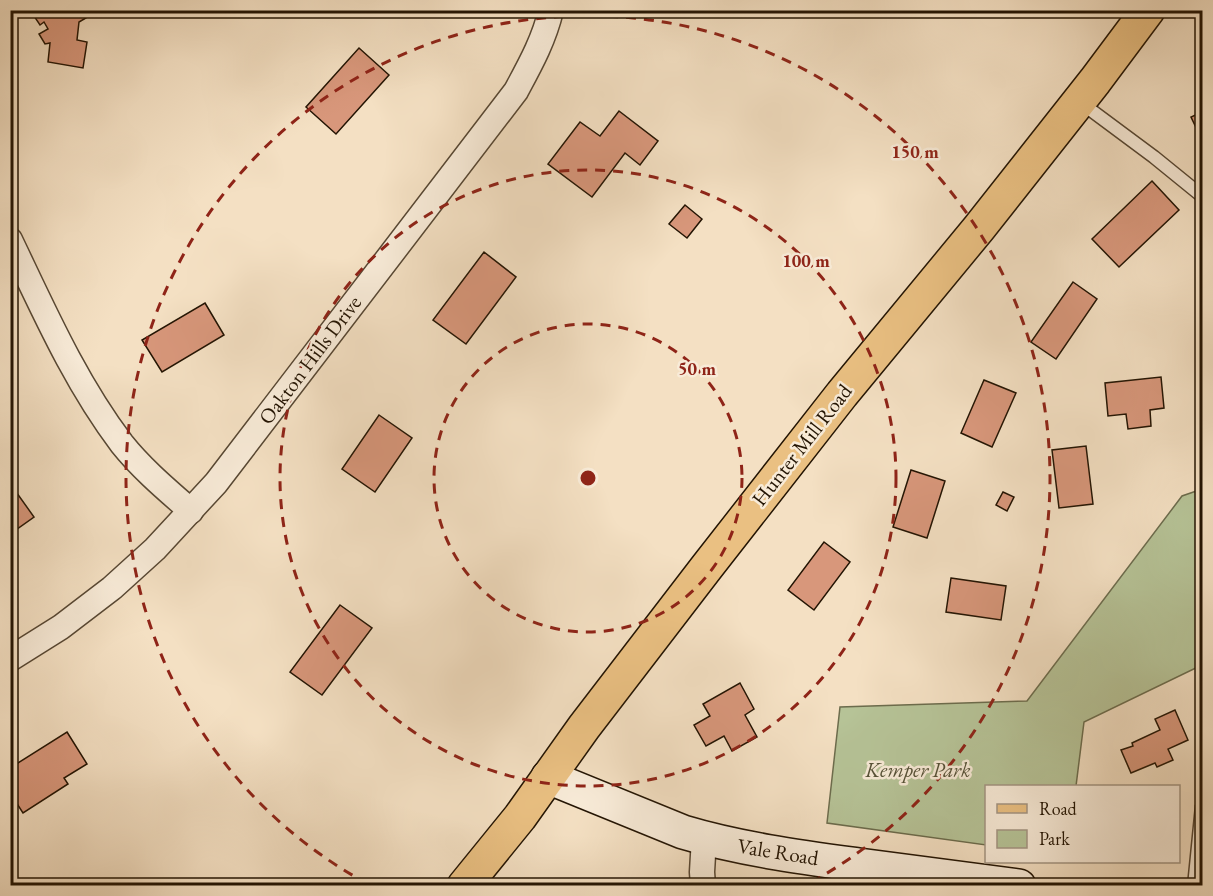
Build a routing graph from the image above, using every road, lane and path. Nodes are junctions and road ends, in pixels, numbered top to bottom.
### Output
1 (551, 10) edge
2 (1148, 10) edge
3 (1079, 101) junction
4 (1203, 196) edge
5 (10, 240) edge
6 (191, 511) junction
7 (10, 659) edge
8 (548, 777) junction
9 (1203, 806) edge
10 (704, 838) junction
11 (464, 885) edge
12 (704, 885) edge
13 (1018, 885) edge
14 (1194, 885) edge

1 - 6 street, Oakton Hills Drive
2 - 3 main road, Hunter Mill Road
3 - 4 lane
3 - 8 main road, Hunter Mill Road
5 - 6 street
6 - 7 street, Oakton Hills Drive
8 - 10 main road, Vale Road
8 - 11 main road, Hunter Mill Road
9 - 14 lane
10 - 12 street
10 - 13 main road, Vale Road

